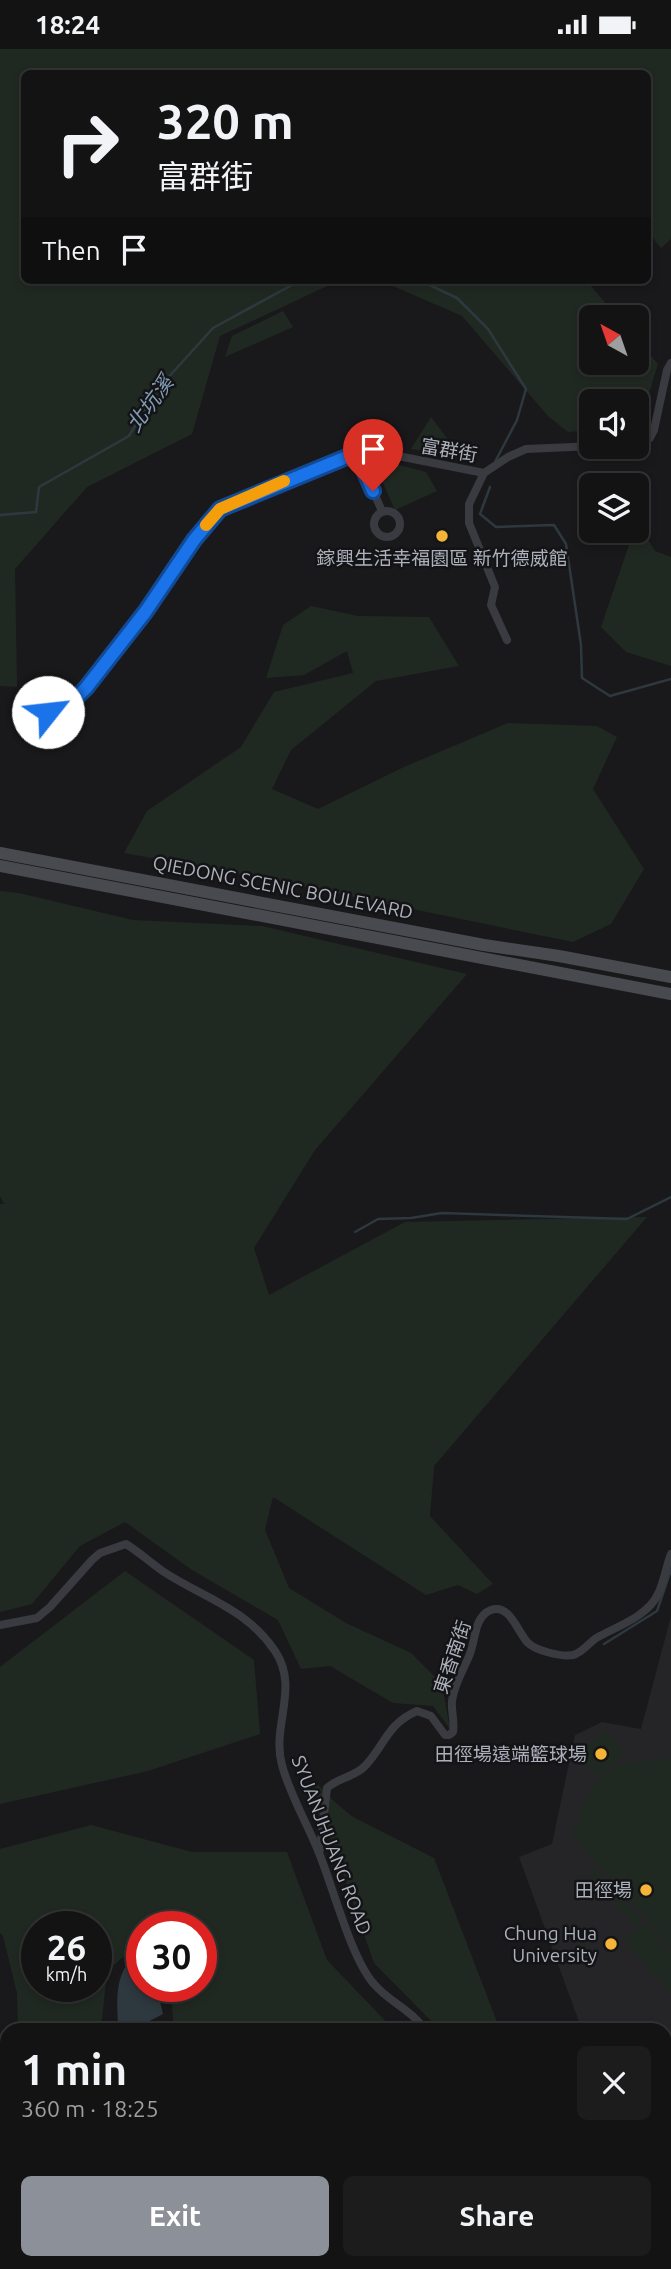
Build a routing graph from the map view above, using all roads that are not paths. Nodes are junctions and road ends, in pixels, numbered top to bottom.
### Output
1 (671, 363) edge
2 (649, 439) edge
3 (579, 447) edge
4 (374, 453) junction
5 (349, 456) junction
6 (365, 460) junction
7 (484, 473) junction
8 (382, 511) dead end
9 (507, 640) dead end
10 (48, 712) dead end
11 (0, 853) edge
12 (0, 866) edge
13 (671, 977) edge
14 (671, 994) edge
15 (671, 1554) edge
16 (0, 1625) edge
17 (319, 1853) junction
18 (421, 2023) edge

1 - 2 street
3 - 7 street, 富群街
4 - 5 street, 富群街
4 - 6 street
4 - 7 street, 富群街
5 - 6 street
5 - 10 street
6 - 8 street
7 - 9 street
11 - 13 street, QIEDONG SCENIC BOULEVARD
12 - 14 street, QIEDONG SCENIC BOULEVARD
15 - 17 street, 東香南街
16 - 17 street, SYUANJHUANG ROAD
17 - 18 street, SYUANJHUANG ROAD

